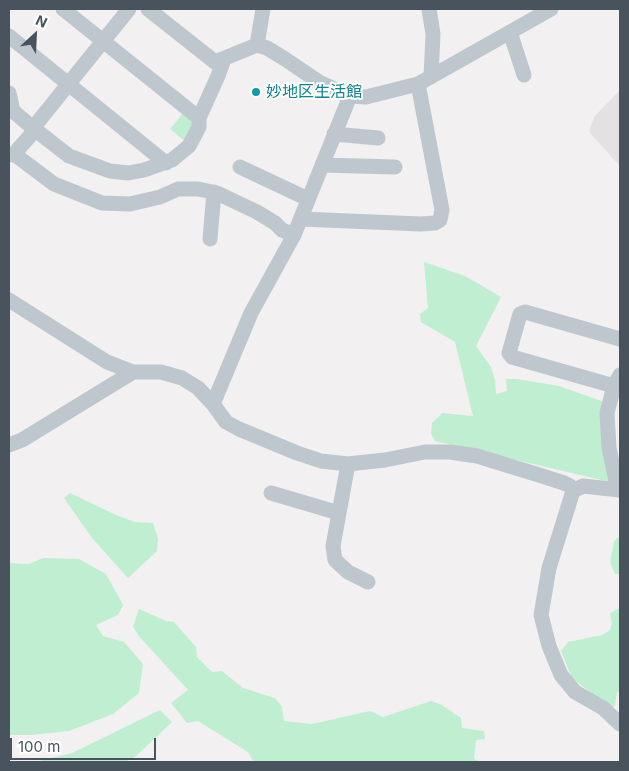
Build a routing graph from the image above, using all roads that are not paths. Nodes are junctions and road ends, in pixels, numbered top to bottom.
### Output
1 (63, 9) edge
2 (129, 9) edge
3 (148, 9) edge
4 (263, 9) edge
5 (429, 9) edge
6 (551, 9) edge
7 (510, 32) junction
8 (9, 36) edge
9 (103, 41) junction
10 (257, 45) junction
11 (224, 59) junction
12 (524, 75) dead end
13 (425, 80) junction
14 (69, 84) junction
15 (9, 93) edge
16 (350, 96) junction
17 (199, 118) junction
18 (34, 128) junction
19 (334, 134) junction
20 (378, 138) dead end
21 (11, 155) edge
22 (166, 163) junction
23 (322, 165) junction
24 (240, 167) dead end
25 (394, 167) dead end
26 (214, 192) junction
27 (308, 199) junction
28 (300, 218) junction
29 (294, 236) junction
30 (210, 239) dead end
31 (9, 300) edge
32 (620, 339) edge
33 (132, 372) junction
34 (617, 380) edge
35 (213, 404) junction
36 (9, 445) edge
37 (348, 464) junction
38 (619, 490) edge
39 (574, 491) junction
40 (271, 494) dead end
41 (339, 513) junction
42 (368, 582) dead end
43 (620, 724) edge

1 - 9 street
2 - 9 street
3 - 11 street
4 - 10 street
5 - 13 street
6 - 7 street
7 - 12 street
7 - 13 street
8 - 14 street
9 - 14 street
9 - 17 street
10 - 11 street
10 - 16 street
11 - 17 street
13 - 16 street
13 - 28 street
14 - 18 street
14 - 22 street
15 - 18 street
16 - 19 street
17 - 22 street
18 - 21 street
18 - 22 street
19 - 20 street
19 - 23 street
21 - 26 street
23 - 25 street
23 - 27 street
24 - 27 street
26 - 29 street
26 - 30 street
27 - 28 street
28 - 29 street
29 - 35 street
31 - 33 street
32 - 34 street
33 - 35 street
33 - 36 street
34 - 38 street
35 - 37 street
37 - 39 street
37 - 41 street
38 - 39 street
39 - 43 street
40 - 41 street
41 - 42 street

